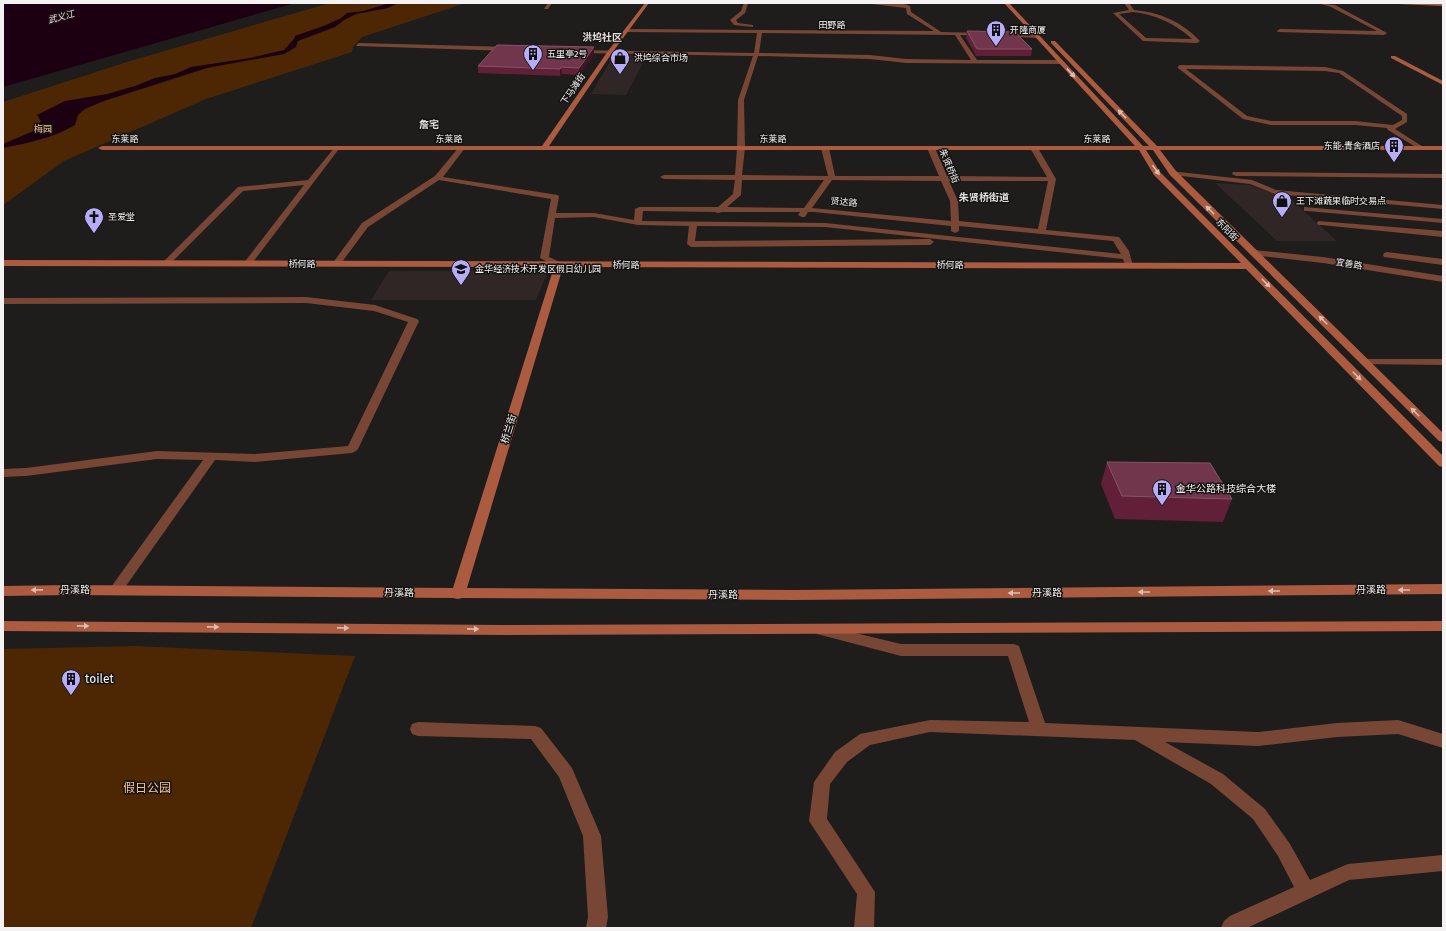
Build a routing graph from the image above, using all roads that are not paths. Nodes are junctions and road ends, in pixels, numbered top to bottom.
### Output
1 (550, 3) edge
2 (647, 3) edge
3 (746, 3) edge
4 (827, 3) edge
5 (851, 3) edge
6 (865, 3) edge
7 (1000, 3) edge
8 (1126, 3) edge
9 (1320, 3) edge
10 (1398, 3) edge
11 (1010, 4) edge
12 (1432, 5) joint
13 (1443, 5) edge
14 (546, 8) dead end
15 (1133, 11) junction
16 (932, 27) junction
17 (627, 31) junction
18 (1280, 31) dead end
19 (760, 32) junction
20 (940, 33) junction
21 (957, 34) junction
22 (988, 34) edge
23 (996, 35) edge
24 (1036, 36) junction
25 (359, 45) dead end
26 (518, 49) edge
27 (572, 51) edge
28 (610, 52) junction
29 (756, 55) junction
30 (1393, 57) dead end
31 (975, 61) junction
32 (1060, 62) junction
33 (1443, 83) edge
34 (1394, 127) junction
35 (102, 148) dead end
36 (337, 148) junction
37 (461, 148) junction
38 (544, 148) junction
39 (741, 148) junction
40 (825, 148) junction
41 (931, 148) junction
42 (1034, 148) junction
43 (1141, 148) junction
44 (1155, 148) junction
45 (1421, 148) junction
46 (1443, 148) edge
47 (1173, 173) junction
48 (1443, 176) edge
49 (664, 177) dead end
50 (438, 178) junction
51 (738, 178) junction
52 (830, 178) junction
53 (944, 179) junction
54 (1052, 179) junction
55 (310, 182) junction
56 (1427, 206) junction
57 (1443, 207) edge
58 (720, 209) junction
59 (1308, 209) dead end
60 (805, 210) junction
61 (552, 216) junction
62 (638, 223) junction
63 (693, 223) junction
64 (955, 223) junction
65 (1321, 223) dead end
66 (1441, 223) edge
67 (704, 224) junction
68 (797, 225) junction
69 (1042, 231) junction
70 (1443, 234) edge
71 (955, 238) junction
72 (994, 242) junction
73 (1254, 253) junction
74 (1387, 254) dead end
75 (1126, 257) junction
76 (1443, 262) edge
77 (3, 263) edge
78 (164, 264) junction
79 (247, 264) junction
80 (336, 264) junction
81 (559, 264) junction
82 (1129, 266) junction
83 (1249, 266) junction
84 (1443, 280) edge
85 (3, 301) edge
86 (1365, 362) junction
87 (1443, 362) edge
88 (1443, 439) edge
89 (211, 457) junction
90 (1443, 463) edge
91 (3, 473) edge
92 (1443, 589) edge
93 (116, 590) junction
94 (3, 591) edge
95 (458, 594) junction
96 (3, 626) edge
97 (1443, 626) edge
98 (818, 629) junction
99 (418, 729) dead end
100 (1039, 729) junction
101 (1136, 733) junction
102 (1443, 741) edge
103 (1443, 863) edge
104 (1306, 892) junction
105 (596, 928) edge
106 (864, 928) edge
107 (1231, 928) edge

1 - 14 street
2 - 17 main road, 下马滩街
3 - 16 street
4 - 5 street
6 - 16 street
7 - 11 main road
8 - 15 street
9 - 18 street
10 - 12 main road
11 - 24 main road, 东阳街
44 -> 11 main road, 东阳街
12 - 13 street
15 - 15 street
16 - 20 street
17 - 19 street, 田野路
17 - 28 main road, 下马滩街
19 - 20 street, 田野路
19 - 29 street
20 - 21 street, 田野路
21 - 22 street, 田野路
21 - 31 street
23 - 24 street
24 - 32 main road, 东阳街
25 - 26 street
27 - 28 street
28 - 29 street
28 - 38 main road, 下马滩街
29 - 31 street
29 - 39 street
30 - 33 main road
31 - 32 street
32 -> 43 main road, 东阳街
34 - 34 street
34 - 45 street
35 - 36 main road, 东莱路
36 - 37 main road, 东莱路
36 - 55 street
37 - 38 main road, 东莱路
37 - 50 street
38 - 39 main road, 东莱路
39 - 40 main road, 东莱路
39 - 51 street
40 - 41 main road, 东莱路
40 - 52 street
41 - 42 main road, 东莱路
41 - 53 street, 朱贤桥街
42 - 43 main road, 东莱路
42 - 54 street
43 - 44 main road, 东莱路
43 -> 83 main road, 东阳街
44 - 45 main road, 东莱路
44 - 47 main road, 东阳街
45 - 46 main road, 东莱路
47 - 48 street
47 - 56 street
73 -> 47 main road, 东阳街
49 - 51 street
50 - 61 street
50 - 80 street
51 - 52 street
51 - 58 street
52 - 53 street
52 - 60 street
53 - 54 street
53 - 64 street, 朱贤桥街
54 - 69 street
55 - 78 street
55 - 79 street
56 - 57 street
56 - 66 street
58 - 60 street, 贤达路
58 - 62 street, 贤达路
58 - 67 street
59 - 66 street
60 - 64 street, 贤达路
60 - 68 street
61 - 62 street
61 - 81 street
62 - 63 street
63 - 67 street
63 - 72 street
64 - 69 street, 贤达路
64 - 71 street, 朱贤桥街
65 - 70 street
67 - 68 street
68 - 71 street
69 - 75 street, 贤达路
71 - 72 street
72 - 75 street
73 - 84 street, 宜善路
86 -> 73 main road, 东阳街
74 - 76 street
75 - 82 street, 贤达路
77 - 78 main road, 桥何路
78 - 79 main road, 桥何路
79 - 80 main road, 桥何路
80 - 81 main road, 桥何路
81 - 82 main road, 桥何路
81 - 95 main road, 桥兰街
82 - 83 main road, 桥何路
83 -> 90 main road, 东阳街
85 - 89 street
86 - 87 street
88 -> 86 main road, 东阳街
89 - 91 street
89 - 93 street
92 -> 95 main road, 丹溪路
93 -> 94 main road, 丹溪路
93 - 95 main road, 丹溪路
96 -> 98 main road
97 - 98 main road
98 - 100 street
99 - 105 street
100 - 101 street
100 - 106 street
101 - 102 street
101 - 104 street
103 - 104 street
104 - 107 street

